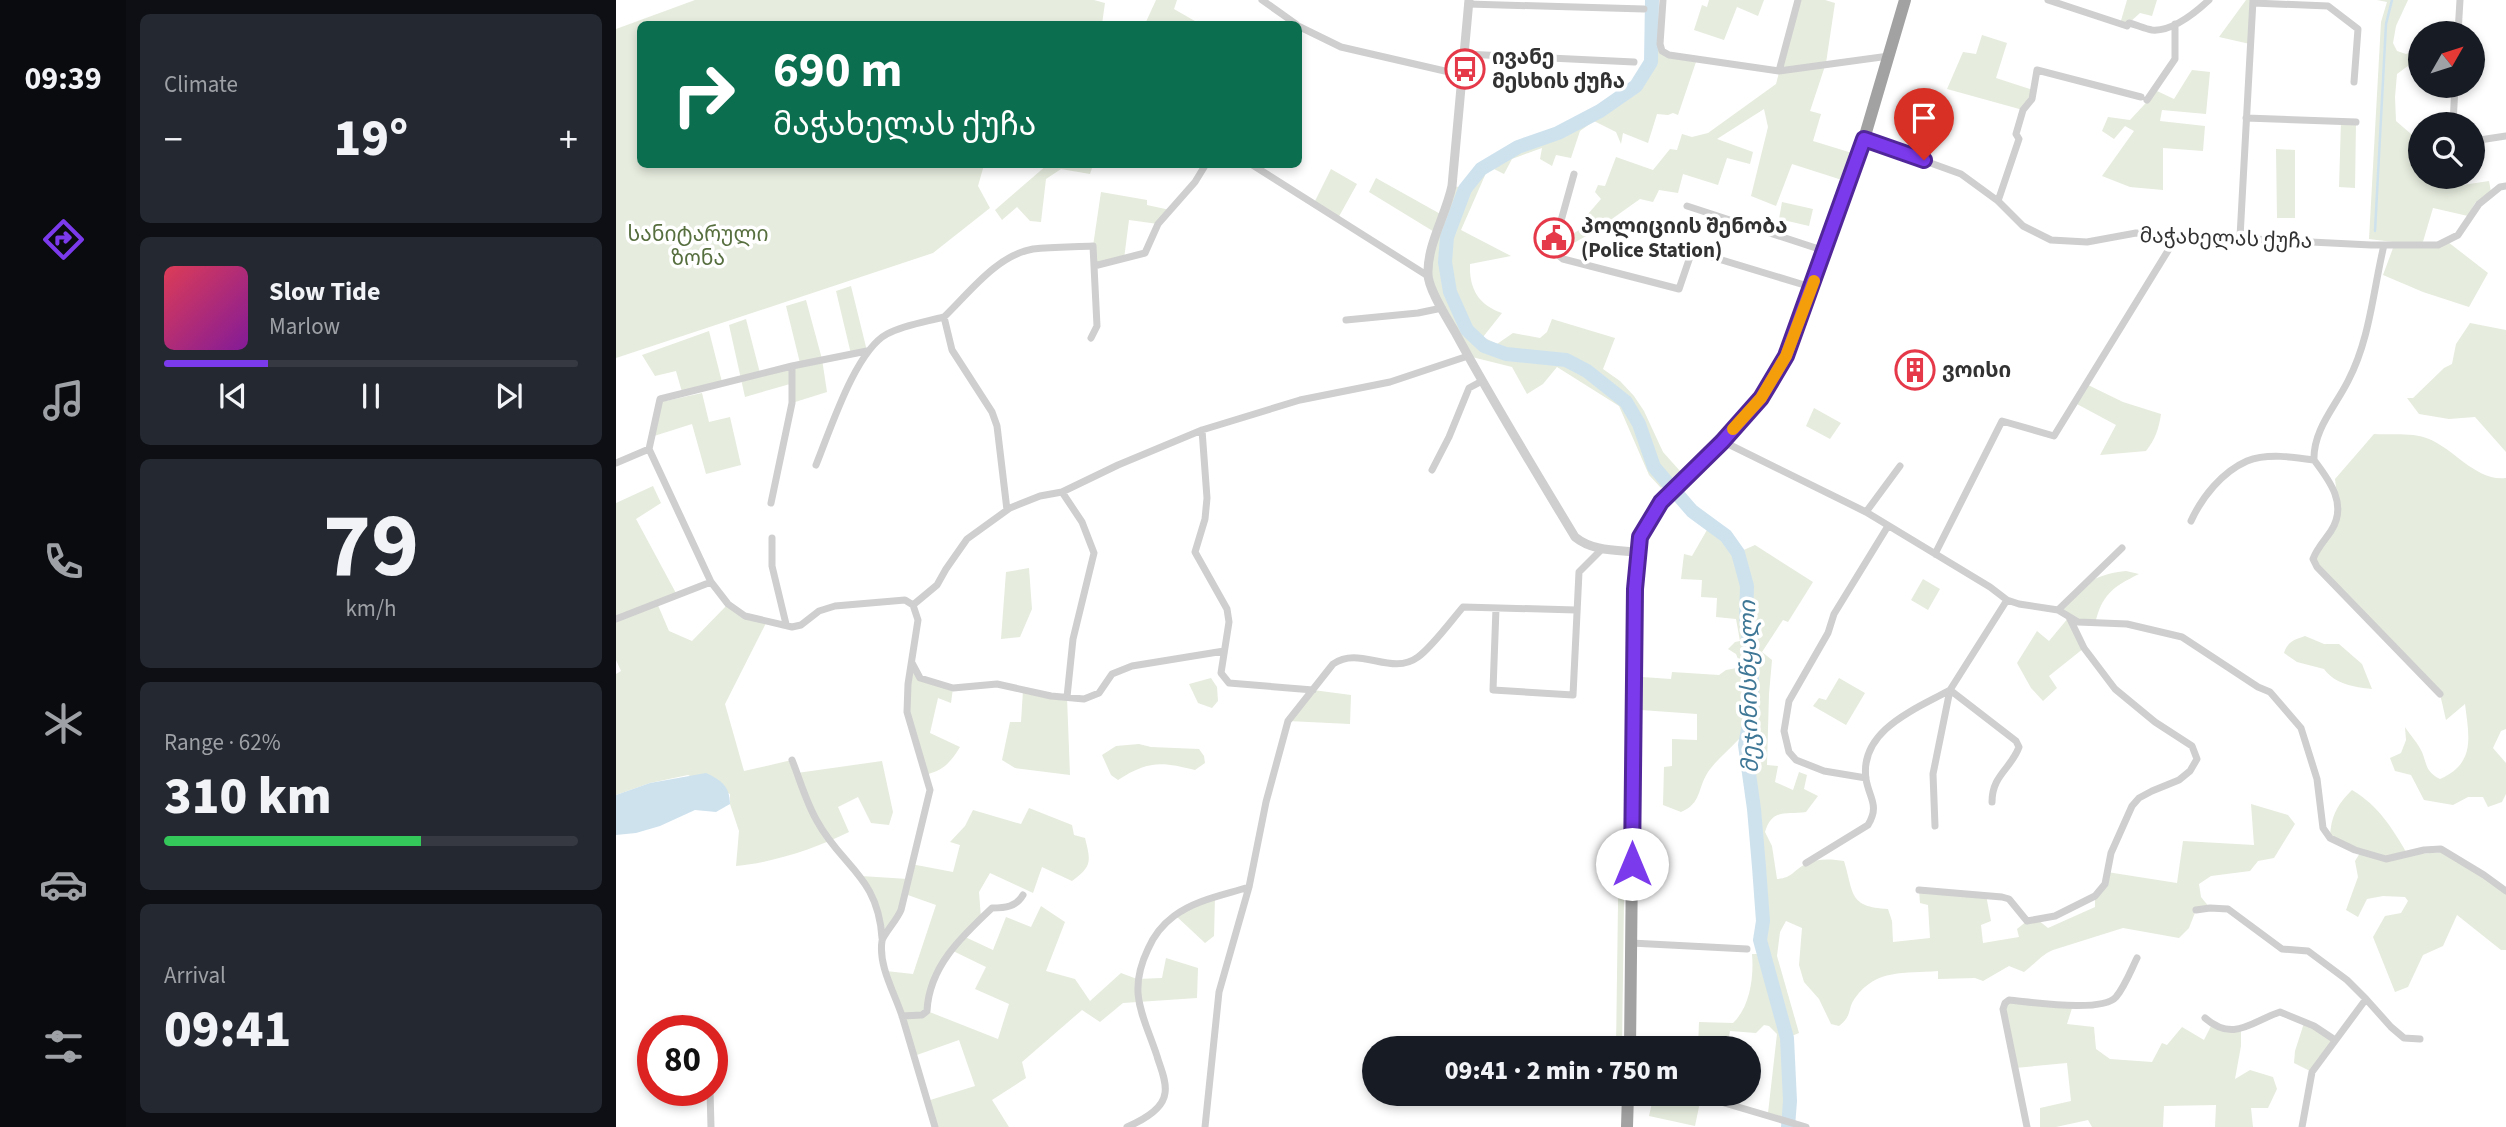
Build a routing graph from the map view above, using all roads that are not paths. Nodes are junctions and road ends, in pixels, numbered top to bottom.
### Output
1 (1262, 0) edge
2 (1663, 0) edge
3 (1671, 0) edge
4 (1798, 0) edge
5 (1905, 0) edge
6 (2048, 0) edge
7 (2208, 0) edge
8 (2460, 0) edge
9 (2253, 1) edge
10 (1468, 2) edge
11 (1644, 9) dead end
12 (1661, 11) junction
13 (1291, 21) edge
14 (2459, 21) edge
15 (2175, 24) junction
16 (1302, 28) edge
17 (1465, 54) junction
18 (1890, 56) junction
19 (1633, 62) dead end
20 (1779, 71) junction
21 (1462, 75) junction
22 (2354, 82) dead end
23 (2246, 118) junction
24 (2356, 122) dead end
25 (2506, 136) edge
26 (1864, 139) junction
27 (2485, 139) edge
28 (1204, 168) edge
29 (1257, 168) edge
30 (1574, 174) dead end
31 (2506, 186) edge
32 (1997, 201) junction
33 (1687, 206) dead end
34 (2177, 236) junction
35 (2240, 237) junction
36 (2384, 245) junction
37 (1825, 251) junction
38 (1094, 266) junction
39 (1428, 276) junction
40 (1812, 287) junction
41 (1441, 307) junction
42 (944, 317) junction
43 (1346, 320) dead end
44 (1091, 338) dead end
45 (867, 351) junction
46 (1468, 356) junction
47 (792, 366) junction
48 (1482, 381) junction
49 (1202, 430) junction
50 (1722, 442) junction
51 (649, 449) junction
52 (2314, 460) junction
53 (616, 463) edge
54 (816, 465) dead end
55 (1900, 466) dead end
56 (1432, 470) dead end
57 (1062, 492) junction
58 (771, 503) dead end
59 (1007, 510) junction
60 (1866, 512) junction
61 (2191, 522) dead end
62 (1888, 526) junction
63 (772, 538) dead end
64 (2122, 548) dead end
65 (1602, 549) junction
66 (1637, 552) junction
67 (1936, 554) junction
68 (711, 582) junction
69 (2007, 600) junction
70 (913, 605) junction
71 (1496, 608) junction
72 (1576, 610) junction
73 (2058, 610) junction
74 (2069, 617) junction
75 (616, 619) edge
76 (786, 624) junction
77 (1224, 650) junction
78 (912, 662) junction
79 (1313, 690) junction
80 (1950, 690) junction
81 (2440, 694) dead end
82 (1068, 697) junction
83 (792, 760) dead end
84 (1866, 778) junction
85 (1992, 802) dead end
86 (1935, 826) dead end
87 (1806, 863) dead end
88 (1249, 887) junction
89 (1919, 890) dead end
90 (2506, 891) edge
91 (1023, 895) dead end
92 (2196, 910) dead end
93 (883, 938) junction
94 (1631, 943) junction
95 (1747, 949) dead end
96 (2137, 958) dead end
97 (2366, 999) junction
98 (902, 1016) junction
99 (2205, 1018) dead end
100 (1630, 1036) edge
101 (2420, 1039) dead end
102 (2335, 1040) junction
103 (710, 1106) edge
104 (1628, 1106) edge
105 (1735, 1106) edge
106 (711, 1127) edge
107 (934, 1127) edge
108 (1127, 1127) edge
109 (1205, 1127) edge
110 (1627, 1127) edge
111 (1806, 1127) edge
112 (2027, 1127) edge
113 (2302, 1127) edge

1 - 13 street
2 - 12 street
3 - 12 street
4 - 20 street
5 - 18 highway
6 - 15 street
7 - 15 street
8 - 14 street
9 - 22 street
9 - 23 street
10 - 11 street
10 - 17 street
12 - 20 street
15 - 32 street
16 - 21 street
17 - 19 street
17 - 21 street
18 - 20 street
18 - 26 highway
21 - 39 street
23 - 24 street
23 - 35 street
25 - 27 street
26 - 32 street, მაჭახელას ქუჩა
26 - 37 highway
28 - 38 street
29 - 39 street
30 - 40 street
31 - 36 street, მაჭახელას ქუჩა
32 - 34 street, მაჭახელას ქუჩა
33 - 37 street
34 - 35 street, მაჭახელას ქუჩა
34 - 67 street
35 - 36 street, მაჭახელას ქუჩა
36 - 52 street
37 - 40 highway
38 - 42 street
38 - 44 street
39 - 41 street
40 - 50 highway
41 - 43 street
41 - 46 street
42 - 45 street
42 - 59 street
45 - 47 street
45 - 54 street
46 - 48 street
46 - 49 street
47 - 51 street
47 - 58 street
48 - 56 street
48 - 65 street
49 - 57 street
49 - 77 street
50 - 60 street
50 - 66 highway
51 - 53 street
51 - 68 street
52 - 61 street
52 - 81 street
55 - 60 street
57 - 59 street
57 - 82 street
59 - 70 street
60 - 62 street
62 - 67 street
62 - 84 street
63 - 76 street
64 - 73 street
65 - 66 street
65 - 72 street
66 - 94 highway
67 - 69 street
68 - 75 street
68 - 76 street
69 - 73 street
69 - 80 street
70 - 76 street
70 - 78 street
71 - 72 street
71 - 72 street
71 - 79 street
73 - 74 street
74 - 89 street
74 - 90 street
77 - 79 street
77 - 82 street
78 - 82 street
78 - 93 street
79 - 88 street
80 - 84 street
80 - 85 street
80 - 86 street
83 - 93 street
84 - 87 street
88 - 108 street
88 - 109 street
91 - 98 street
92 - 97 street
93 - 98 street
94 - 95 street
94 - 100 highway
96 - 112 street
97 - 101 street
97 - 102 street
98 - 107 street
99 - 102 street
102 - 113 street
103 - 106 street
104 - 110 highway
105 - 111 street

